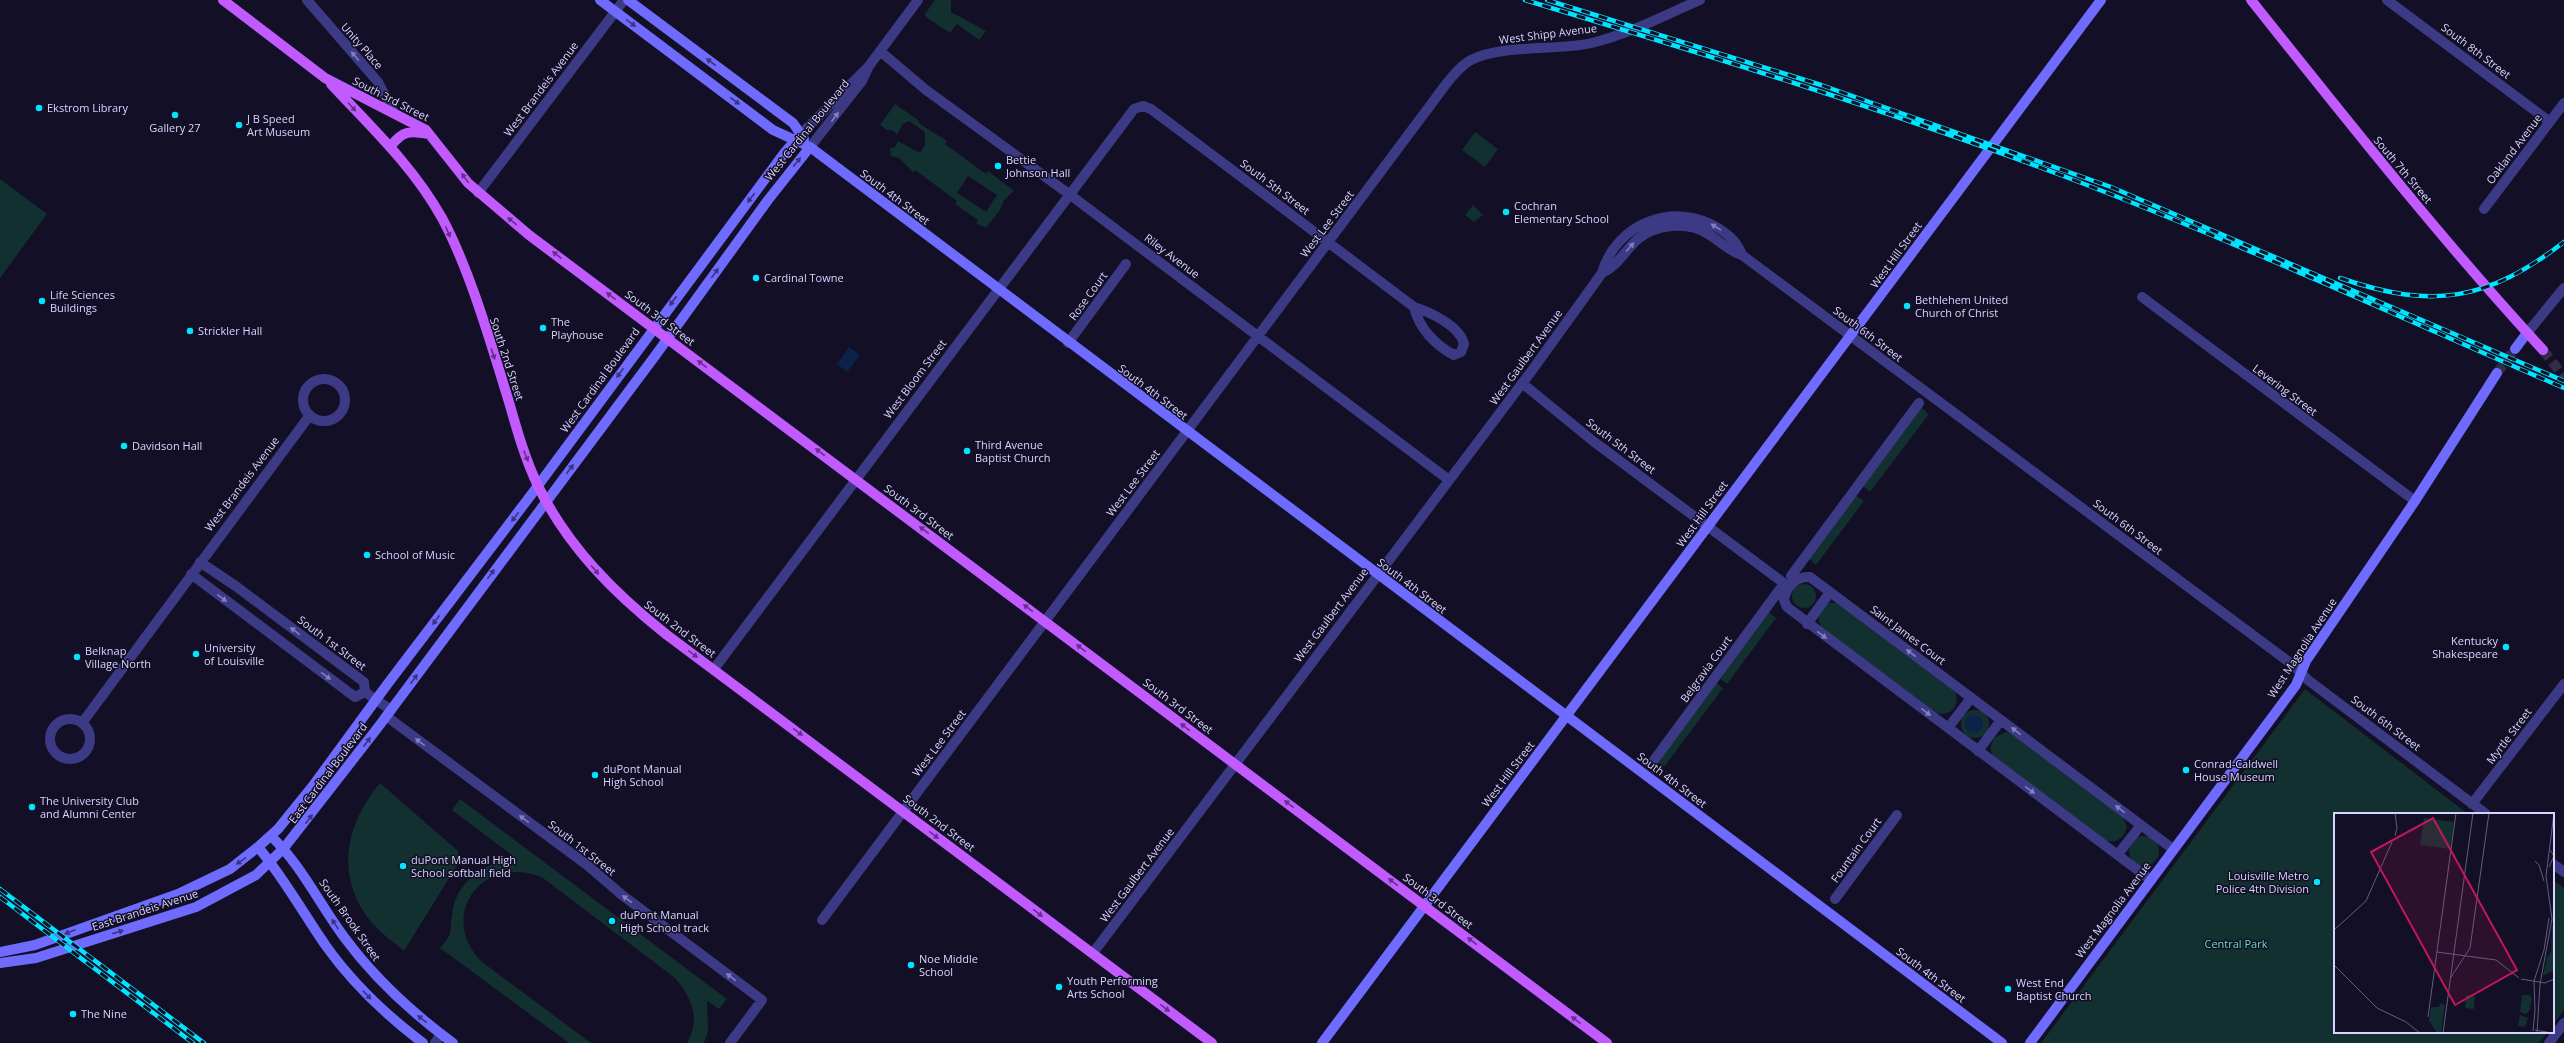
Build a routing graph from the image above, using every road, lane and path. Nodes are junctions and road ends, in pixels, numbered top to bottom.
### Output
1 (223, 0) edge
2 (307, 0) edge
3 (600, 0) edge
4 (624, 0) edge
5 (628, 0) edge
6 (918, 0) edge
7 (1700, 0) edge
8 (2101, 0) edge
9 (2251, 0) edge
10 (2387, 0) edge
11 (615, 11) junction
12 (880, 51) junction
13 (1466, 63) joint
14 (869, 66) junction
15 (325, 78) junction
16 (2564, 103) edge
17 (1138, 107) joint
18 (393, 111) junction
19 (2550, 122) junction
20 (431, 134) junction
21 (798, 138) junction
22 (391, 146) junction
23 (810, 147) junction
24 (478, 192) junction
25 (1069, 194) junction
26 (2484, 209) dead end
27 (1329, 242) junction
28 (1753, 263) joint
29 (1126, 264) dead end
30 (2564, 288) edge
31 (997, 289) junction
32 (2142, 297) dead end
33 (1414, 307) junction
34 (653, 328) junction
35 (2527, 333) junction
36 (1850, 335) junction
37 (1258, 336) junction
38 (668, 338) junction
39 (1068, 343) junction
40 (2515, 348) tunnel mouth
41 (2543, 350) tunnel mouth
42 (2497, 374) tunnel mouth
43 (1522, 383) junction
44 (1919, 403) dead end
45 (310, 415) junction
46 (1186, 431) junction
47 (855, 479) junction
48 (1449, 480) junction
49 (538, 486) junction
50 (546, 500) junction
51 (2415, 501) junction
52 (1708, 526) junction
53 (195, 568) junction
54 (1376, 574) junction
55 (1790, 576) dead end
56 (1784, 588) junction
57 (1830, 592) junction
58 (1045, 621) junction
59 (1807, 624) junction
60 (714, 669) junction
61 (2301, 671) junction
62 (2564, 684) edge
63 (365, 692) junction
64 (1971, 698) junction
65 (376, 699) junction
66 (388, 713) junction
67 (1566, 716) junction
68 (2001, 720) junction
69 (82, 723) junction
70 (1948, 728) junction
71 (1978, 751) junction
72 (1652, 763) dead end
73 (1235, 764) junction
74 (2472, 804) junction
75 (903, 811) junction
76 (2485, 813) edge
77 (1897, 815) dead end
78 (2141, 825) junction
79 (271, 836) junction
80 (258, 847) junction
81 (284, 848) junction
82 (2173, 849) junction
83 (2118, 854) junction
84 (270, 861) junction
85 (2554, 865) edge
86 (2564, 872) edge
87 (2151, 880) junction
88 (1835, 899) dead end
89 (1425, 906) junction
90 (822, 920) dead end
91 (0, 952) edge
92 (1093, 953) junction
93 (0, 963) edge
94 (2564, 1023) edge
95 (441, 1034) junction
96 (423, 1043) edge
97 (435, 1043) edge
98 (453, 1043) edge
99 (730, 1043) edge
100 (1212, 1043) edge
101 (1322, 1043) edge
102 (1607, 1043) edge
103 (2002, 1043) edge
104 (2030, 1043) edge
105 (2549, 1043) edge

1 - 15 main road, South 3rd Street
18 -> 2 street, Unity Place
3 - 11 main road, South 4th Street
4 - 11 street, West Brandeis Avenue
21 -> 5 main road, South 4th Street
6 - 12 street, West Cardinal Boulevard
7 - 13 street, West Shipp Avenue
8 - 36 main road, West Hill Street
9 - 35 main road, South 7th Street
10 - 19 street, South 8th Street
11 -> 21 main road, South 4th Street
11 - 24 street, West Brandeis Avenue
12 - 14 street, West Cardinal Boulevard
12 - 25 street, Riley Avenue
13 - 27 street, West Lee Street
14 - 21 street, West Cardinal Boulevard
23 -> 14 street, West Cardinal Boulevard
15 - 18 main road, South 3rd Street
15 -> 22 main road, South 2nd Street
16 - 19 street, Oakland Avenue
17 - 25 street, West Bloom Street
17 - 27 street, South 5th Street
18 - 20 main road, South 3rd Street
19 - 26 street, Oakland Avenue
20 - 22 main road
24 -> 20 main road, South 3rd Street
21 - 23 main road, South 4th Street
21 -> 34 main road, West Cardinal Boulevard
22 -> 49 main road, South 2nd Street
23 - 31 main road, South 4th Street
38 -> 23 main road, West Cardinal Boulevard
34 -> 24 main road, South 3rd Street
25 - 31 street, West Bloom Street
25 - 37 street, Riley Avenue
27 - 33 street, South 5th Street
27 - 37 street, West Lee Street
28 - 36 street, South 6th Street
28 - 43 street, West Gaulbert Avenue
29 - 39 street, Rose Court
30 - 35 street
31 - 39 main road, South 4th Street
31 - 47 street, West Bloom Street
32 - 51 street, Levering Street
33 - 33 street, South 5th Street
34 - 38 main road, South 3rd Street
34 -> 49 main road, West Cardinal Boulevard
35 - 40 main road
35 - 41 main road, South 7th Street
36 - 52 main road, West Hill Street
36 - 61 street, South 6th Street
37 - 46 street, West Lee Street
37 - 48 street, Riley Avenue
47 -> 38 main road, South 3rd Street
50 -> 38 main road, West Cardinal Boulevard
39 - 46 main road, South 4th Street
42 - 51 main road, West Magnolia Avenue
43 - 48 street, West Gaulbert Avenue
43 - 52 street, South 5th Street
44 - 55 street
45 - 45 street
45 - 53 street, West Brandeis Avenue
46 - 54 main road, South 4th Street
46 - 58 street, West Lee Street
58 -> 47 main road, South 3rd Street
47 - 60 street, West Bloom Street
48 - 54 street, West Gaulbert Avenue
49 - 50 main road, South 2nd Street
49 -> 65 main road, West Cardinal Boulevard
50 -> 60 main road, South 2nd Street
66 -> 50 main road, West Cardinal Boulevard
51 - 61 main road, West Magnolia Avenue
52 - 56 street
52 - 67 main road, West Hill Street
63 -> 53 street, South 1st Street
53 -> 63 street
53 - 69 street
54 - 67 main road, South 4th Street
54 - 73 street, West Gaulbert Avenue
56 - 57 street, Saint James Court
56 - 59 street
56 - 72 street, Belgravia Court
57 - 59 street
64 -> 57 street, Saint James Court
73 -> 58 main road, South 3rd Street
58 - 75 street, West Lee Street
59 -> 70 street
60 -> 75 main road, South 2nd Street
61 - 74 street, South 6th Street
61 - 82 main road, West Magnolia Avenue
62 - 74 street, Myrtle Street
63 - 65 street, South 1st Street
64 - 68 street, Saint James Court
64 - 70 street
65 - 66 street, South 1st Street
65 - 79 main road, East Cardinal Boulevard
81 -> 66 main road, East Cardinal Boulevard
99 -> 66 street, South 1st Street
67 - 89 main road, West Hill Street
67 - 103 main road, South 4th Street
68 - 71 street
78 -> 68 street, Saint James Court
69 - 69 street
70 - 71 street
71 -> 83 street
89 -> 73 main road, South 3rd Street
73 - 92 street, West Gaulbert Avenue
74 - 76 street, South 6th Street
75 - 90 street, West Lee Street
75 -> 92 main road, South 2nd Street
77 - 88 street, Fountain Court
78 - 82 street, Saint James Court
78 - 83 street
79 - 80 main road, East Brandeis Avenue
79 - 81 main road, South Brook Street
80 - 84 main road
80 -> 91 main road, East Brandeis Avenue
81 - 84 main road, East Brandeis Avenue
95 -> 81 main road, South Brook Street
82 - 87 main road, West Magnolia Avenue
83 - 87 street
93 -> 84 main road, East Brandeis Avenue
84 -> 96 main road
85 - 86 street
87 - 104 main road, West Magnolia Avenue
89 - 101 main road, West Hill Street
102 -> 89 main road, South 3rd Street
92 -> 100 main road, South 2nd Street
94 - 105 street
95 - 97 street
95 - 98 main road, South Brook Street

